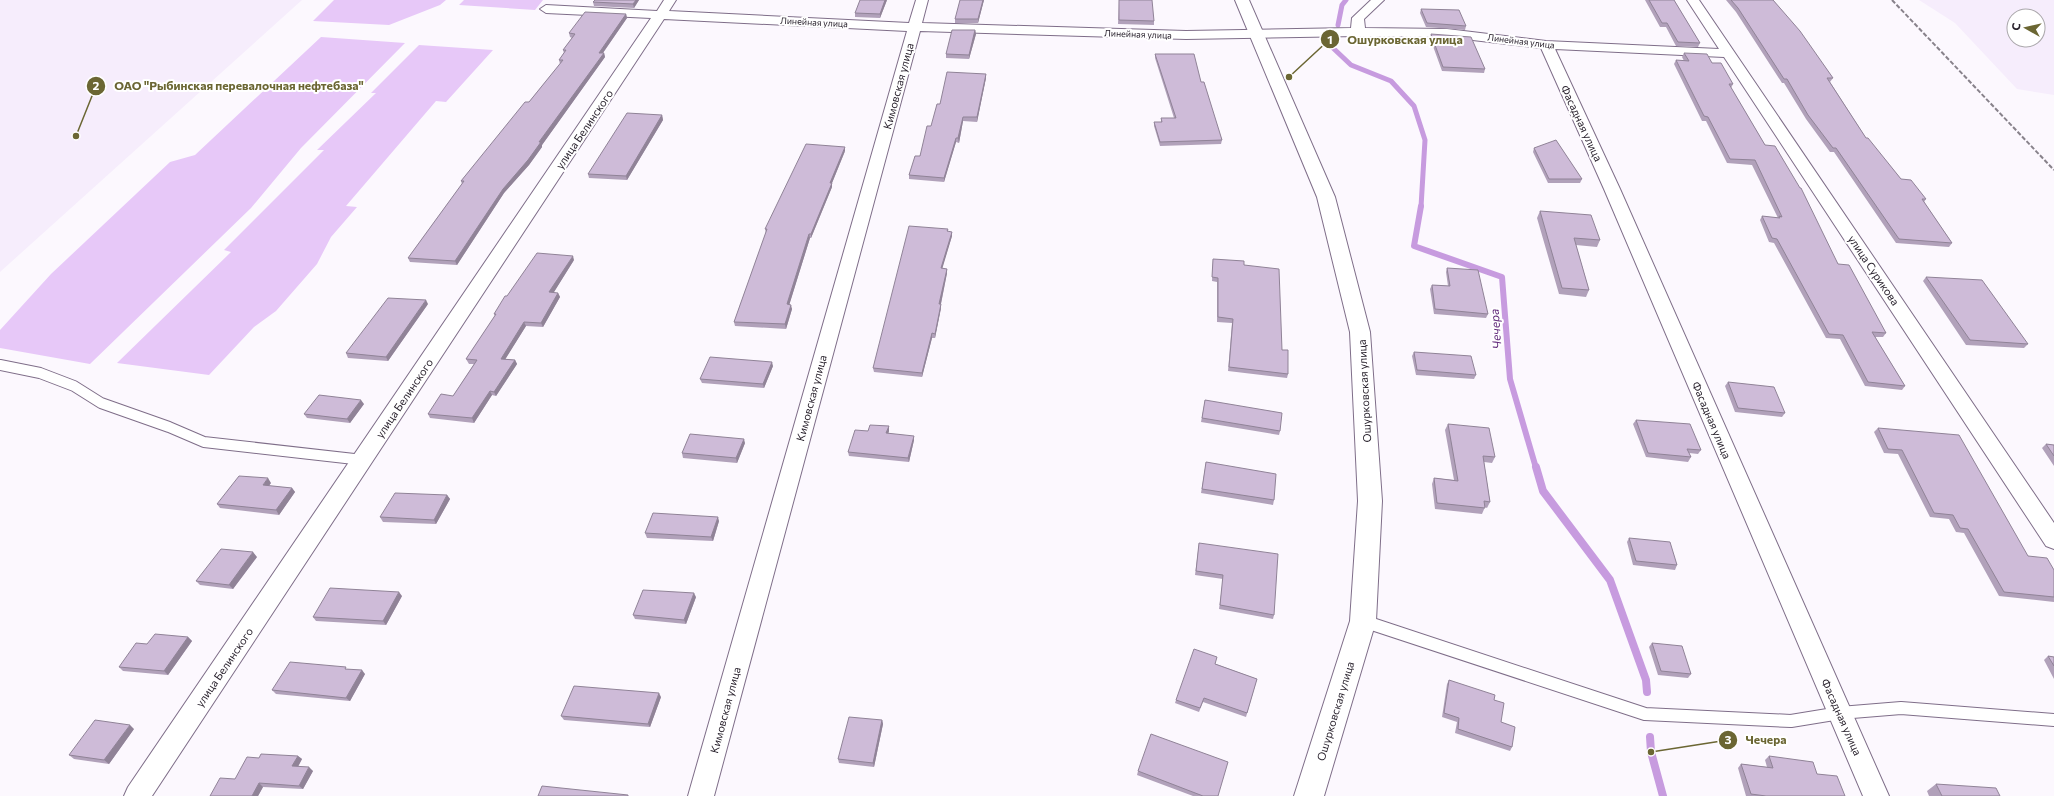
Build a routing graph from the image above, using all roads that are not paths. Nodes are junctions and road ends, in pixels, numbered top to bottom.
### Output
1 (922, 0) edge
2 (1242, 0) edge
3 (1378, 0) edge
4 (1693, 0) edge
5 (665, 7) edge
6 (546, 9) dead end
7 (914, 27) junction
8 (1358, 32) junction
9 (1257, 34) junction
10 (1546, 45) junction
11 (1729, 53) junction
12 (0, 365) edge
13 (363, 460) junction
14 (2054, 540) edge
15 (1363, 621) junction
16 (1840, 713) junction
17 (2054, 720) edge
18 (137, 796) edge
19 (702, 796) edge
20 (1308, 796) edge
21 (1876, 796) edge

1 - 7 street, Кимовская улица
2 - 9 street, Ошурковская улица
3 - 8 street
4 - 11 street, улица Сурикова
5 - 6 street, Линейная улица
5 - 7 street, Линейная улица
5 - 13 street, улица Белинского
7 - 9 street, Линейная улица
7 - 19 street, Кимовская улица
8 - 9 street, Линейная улица
8 - 10 street, Линейная улица
9 - 15 street, Ошурковская улица
10 - 11 street, Линейная улица
10 - 16 street, Фасадная улица
11 - 14 street, улица Сурикова
12 - 13 lane
13 - 18 street, улица Белинского
15 - 16 lane
15 - 20 street, Ошурковская улица
16 - 17 lane
16 - 21 street, Фасадная улица

